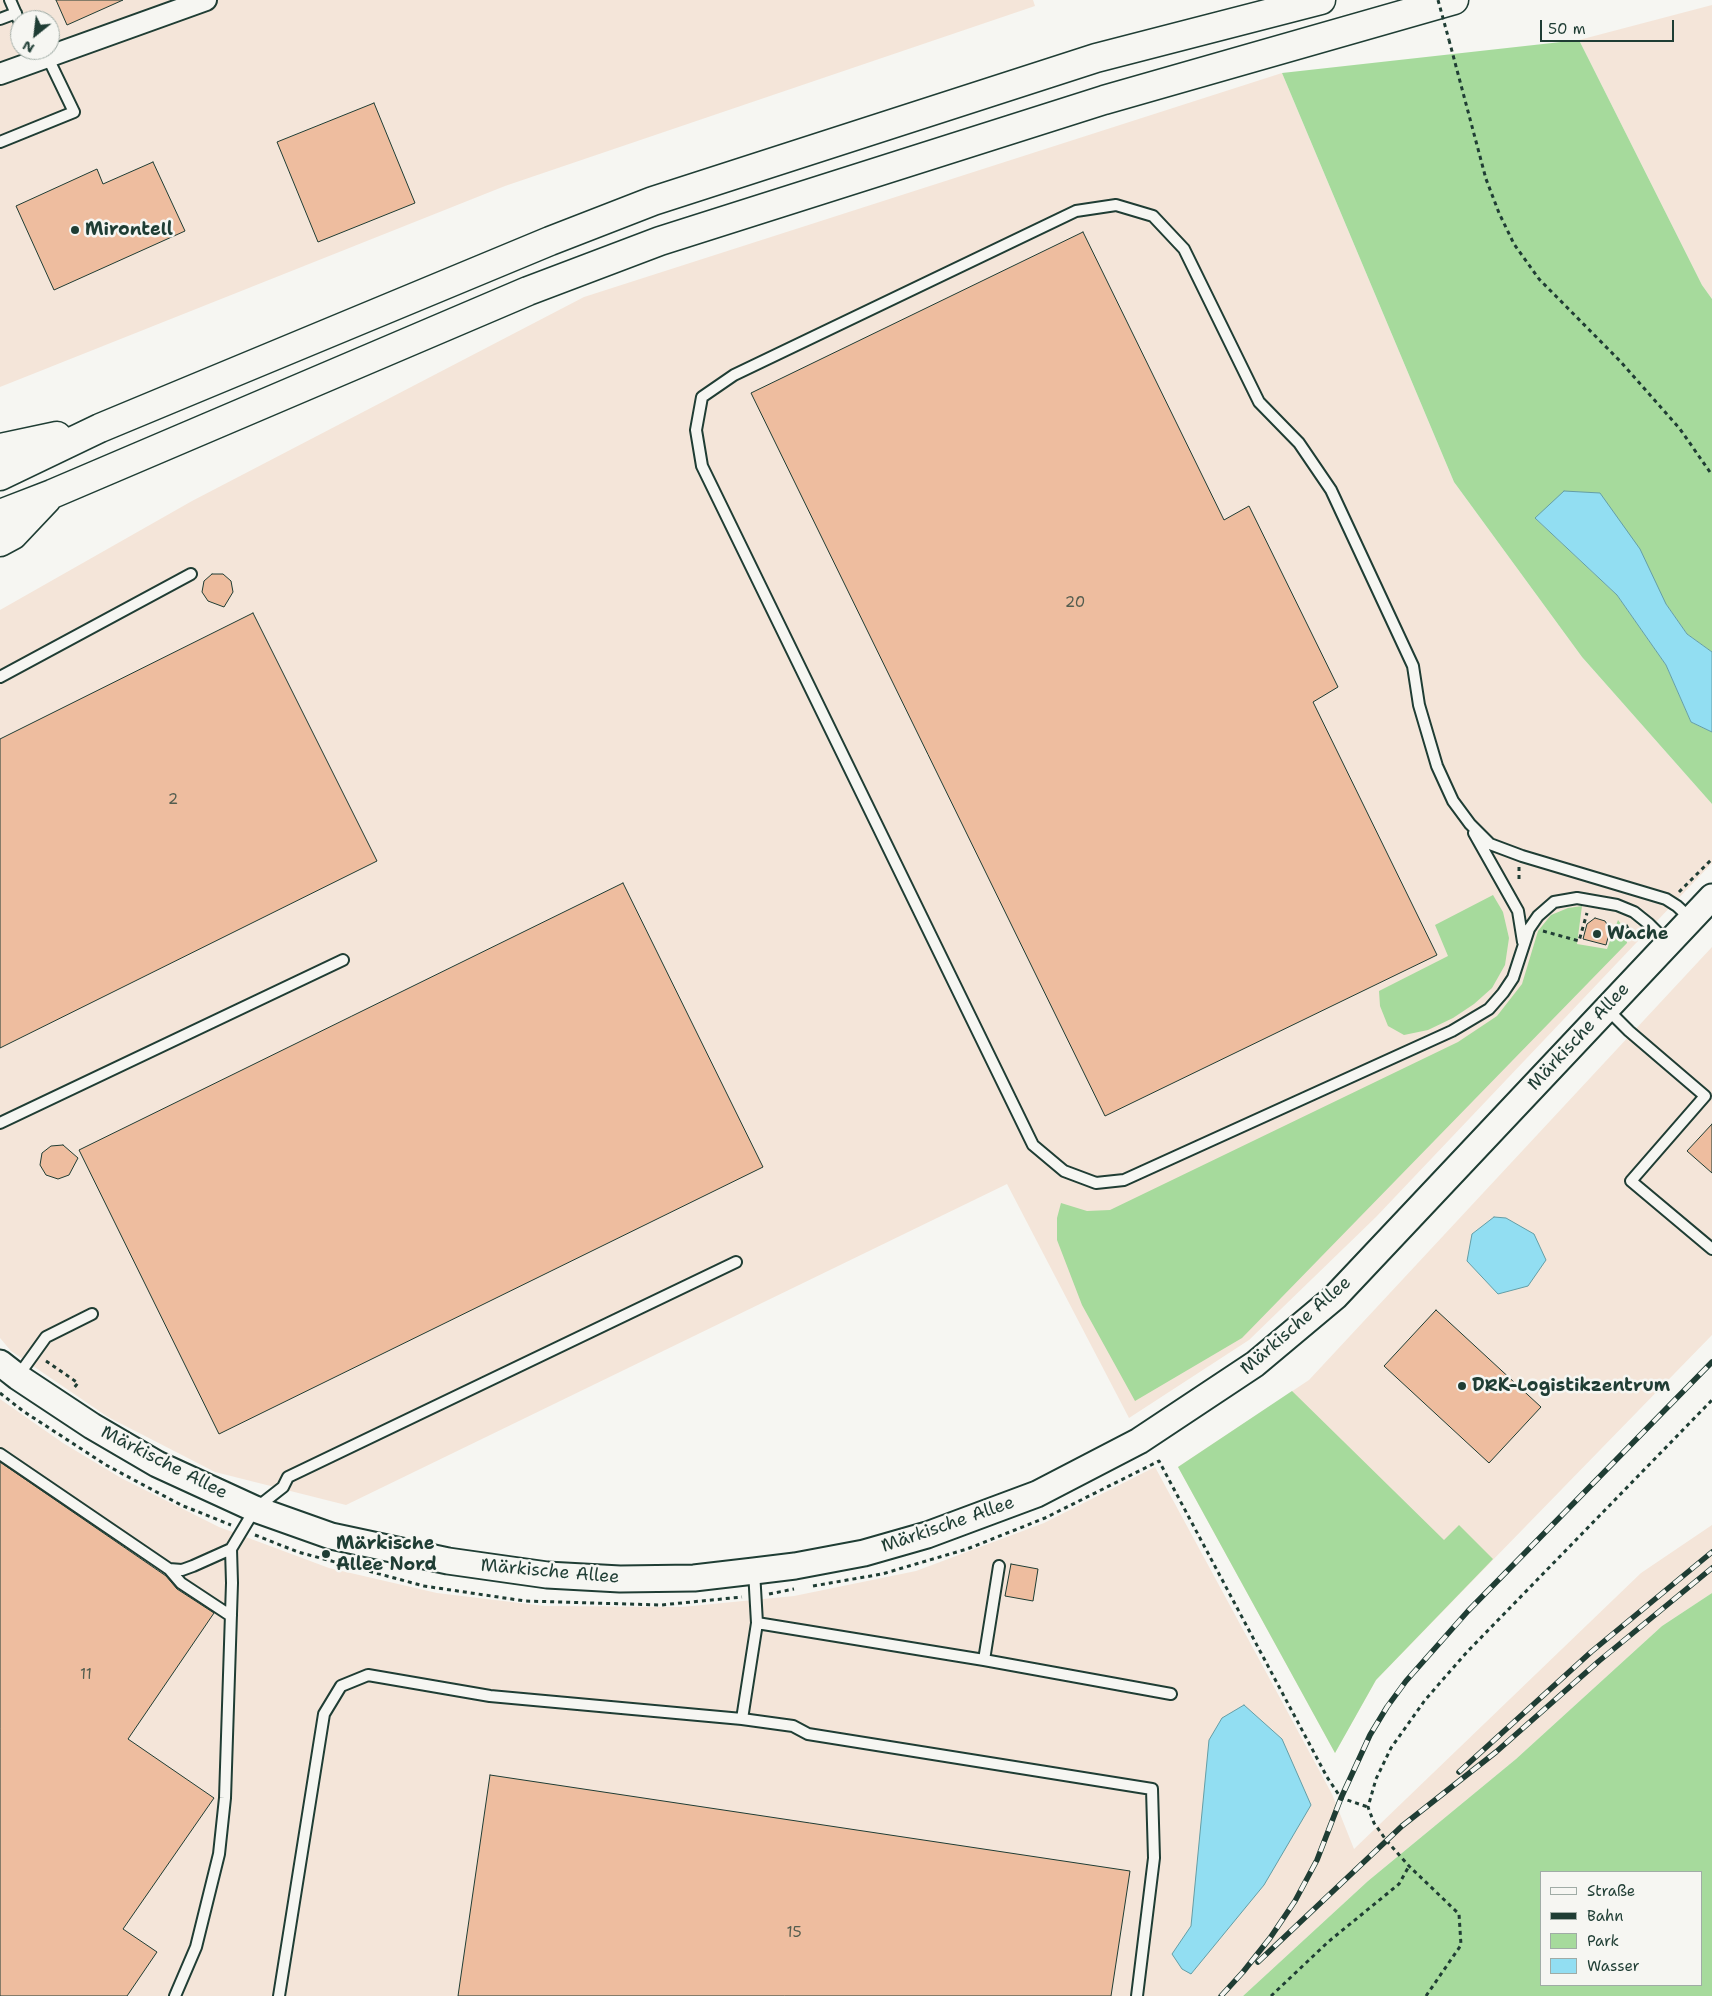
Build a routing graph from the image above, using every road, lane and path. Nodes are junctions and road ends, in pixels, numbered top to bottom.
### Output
1 (206, 0) edge
2 (1321, 0) edge
3 (1438, 0) edge
4 (1454, 0) edge
5 (60, 49) edge
6 (30, 60) edge
7 (41, 60) edge
8 (0, 74) edge
9 (0, 142) edge
10 (100, 428) junction
11 (0, 448) edge
12 (1712, 475) edge
13 (0, 476) edge
14 (52, 494) junction
15 (0, 514) edge
16 (0, 542) edge
17 (191, 574) dead end
18 (0, 677) edge
19 (1470, 824) junction
20 (1712, 897) edge
21 (1691, 919) junction
22 (1668, 942) junction
23 (1524, 943) junction
24 (343, 960) dead end
25 (1606, 1008) junction
26 (0, 1123) edge
27 (1712, 1249) edge
28 (736, 1262) dead end
29 (92, 1314) dead end
30 (6, 1377) edge
31 (1712, 1400) edge
32 (0, 1454) edge
33 (255, 1509) junction
34 (241, 1530) junction
35 (231, 1549) junction
36 (999, 1566) dead end
37 (169, 1569) junction
38 (754, 1571) junction
39 (805, 1588) dead end
40 (795, 1589) dead end
41 (756, 1596) junction
42 (231, 1616) junction
43 (757, 1623) junction
44 (984, 1660) junction
45 (1170, 1694) dead end
46 (742, 1718) junction
47 (1368, 1807) junction
48 (1409, 1866) junction
49 (176, 1996) edge
50 (279, 1996) edge
51 (1137, 1996) edge
52 (1272, 1996) edge
53 (1426, 1996) edge

1 - 5 street
2 - 10 highway
3 - 12 path, bridge
4 - 14 highway
6 - 8 street
7 - 9 lane
10 - 11 highway
10 - 13 highway
14 - 15 highway
14 - 16 highway
17 - 18 lane
19 - 21 lane
19 - 23 lane
19 - 23 lane
20 - 21 street, Märkische Allee
21 - 22 street, Märkische Allee
22 - 23 lane
22 - 25 street, Märkische Allee
24 - 26 lane
25 - 27 lane
25 - 38 street, Märkische Allee
28 - 33 lane
29 - 30 lane
30 - 33 street, Märkische Allee
30 - 34 path
31 - 47 path
32 - 37 lane
33 - 34 lane
33 - 38 street, Märkische Allee
34 - 35 lane
34 - 41 path
35 - 37 lane
35 - 42 lane
36 - 44 lane
37 - 42 lane
38 - 41 lane
39 - 47 path
40 - 41 path
41 - 43 lane
42 - 49 lane
43 - 44 lane
43 - 46 lane
44 - 45 lane
46 - 50 lane
46 - 51 lane
47 - 48 path
48 - 52 path
48 - 53 path

